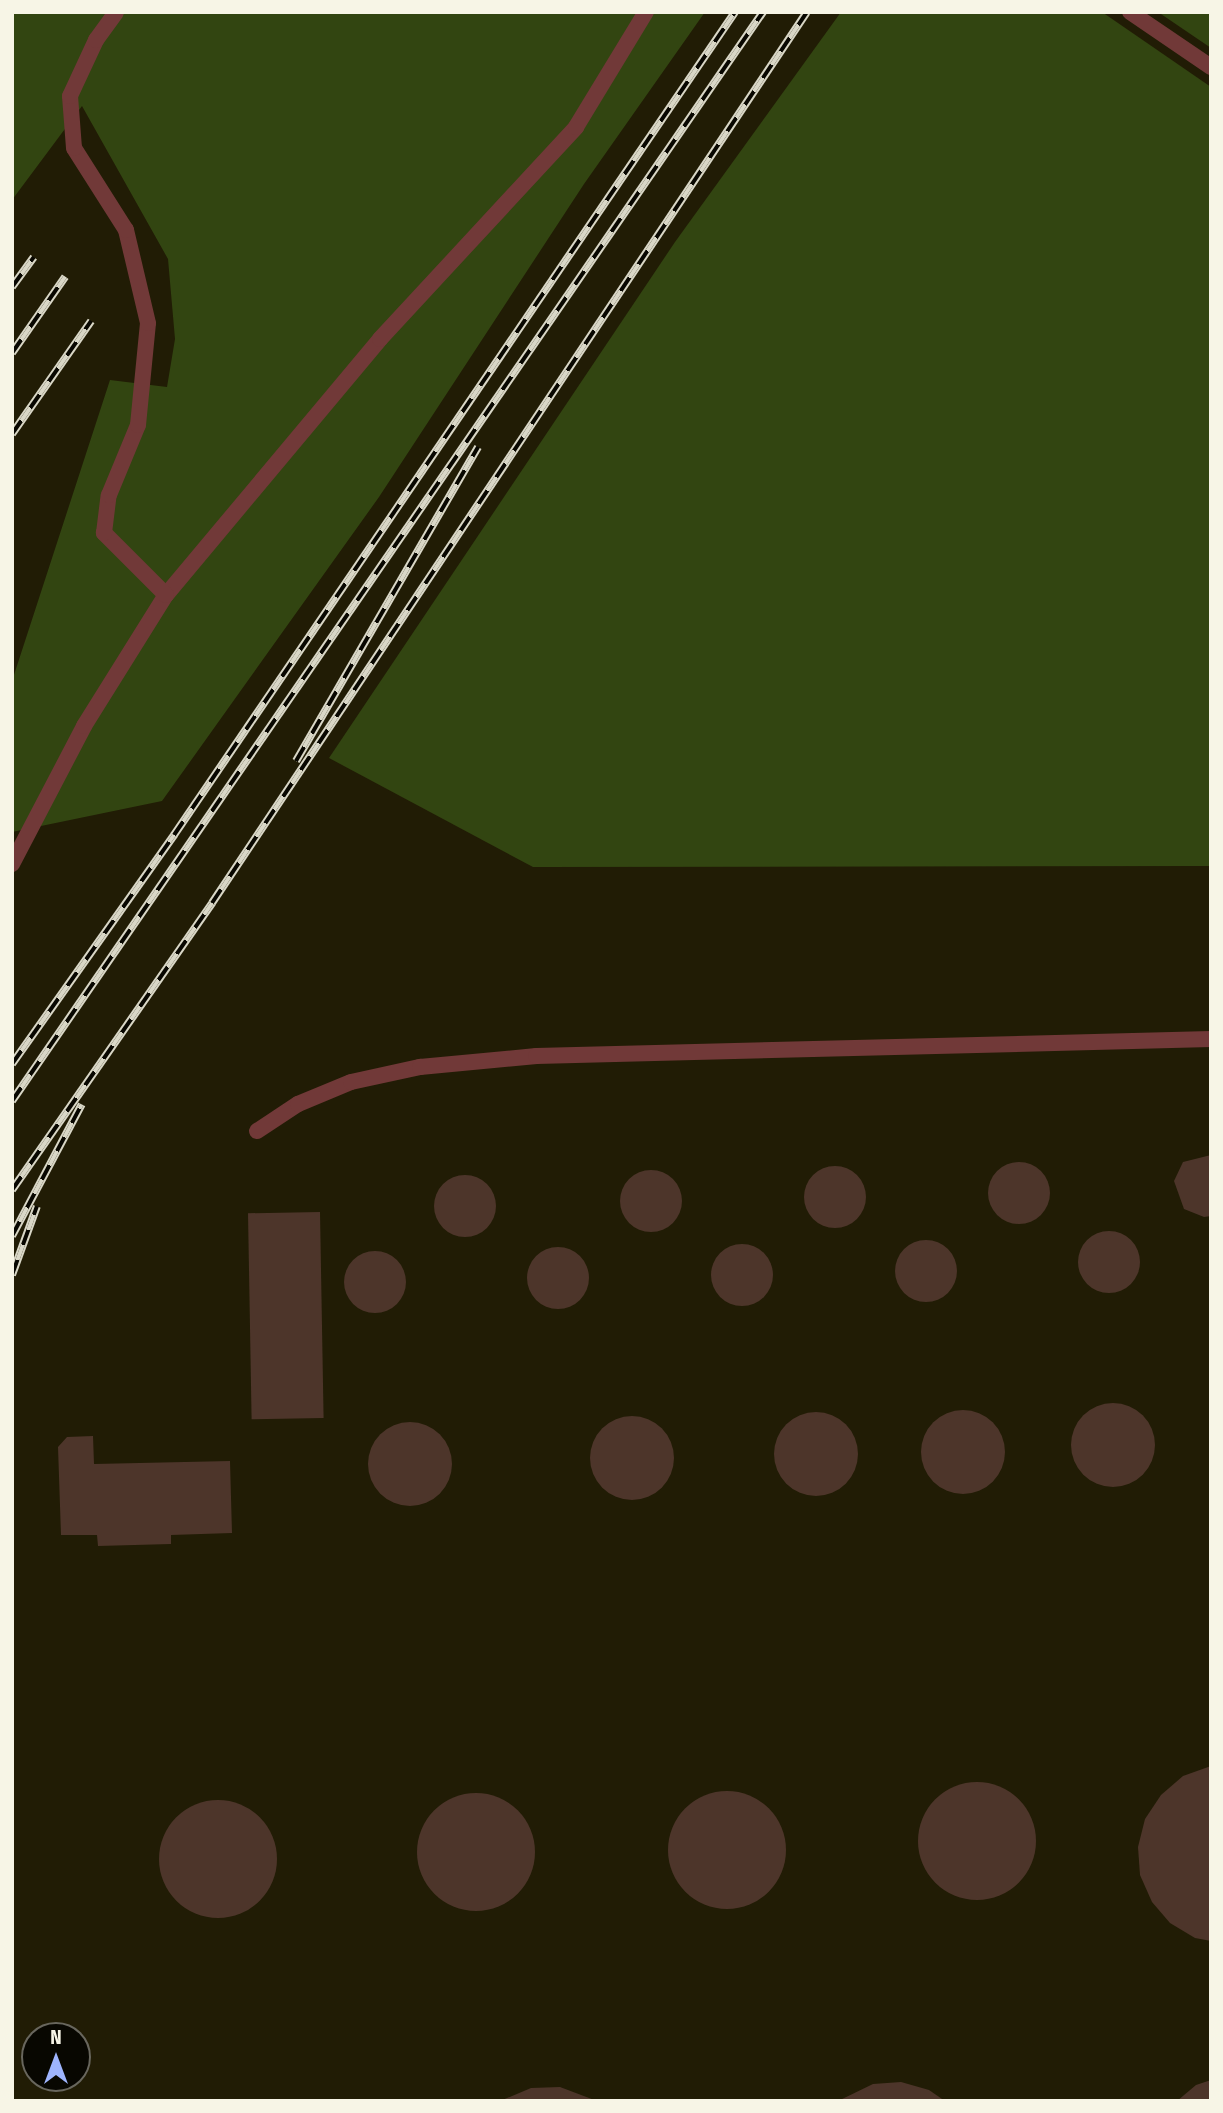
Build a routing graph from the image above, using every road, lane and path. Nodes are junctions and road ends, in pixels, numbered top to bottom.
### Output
1 (116, 12) edge
2 (646, 12) edge
3 (1130, 12) edge
4 (1211, 67) edge
5 (166, 595) junction
6 (12, 864) edge
7 (1211, 1039) edge
8 (257, 1131) dead end

1 - 5 lane
2 - 5 lane
3 - 4 lane
5 - 6 lane
7 - 8 lane

